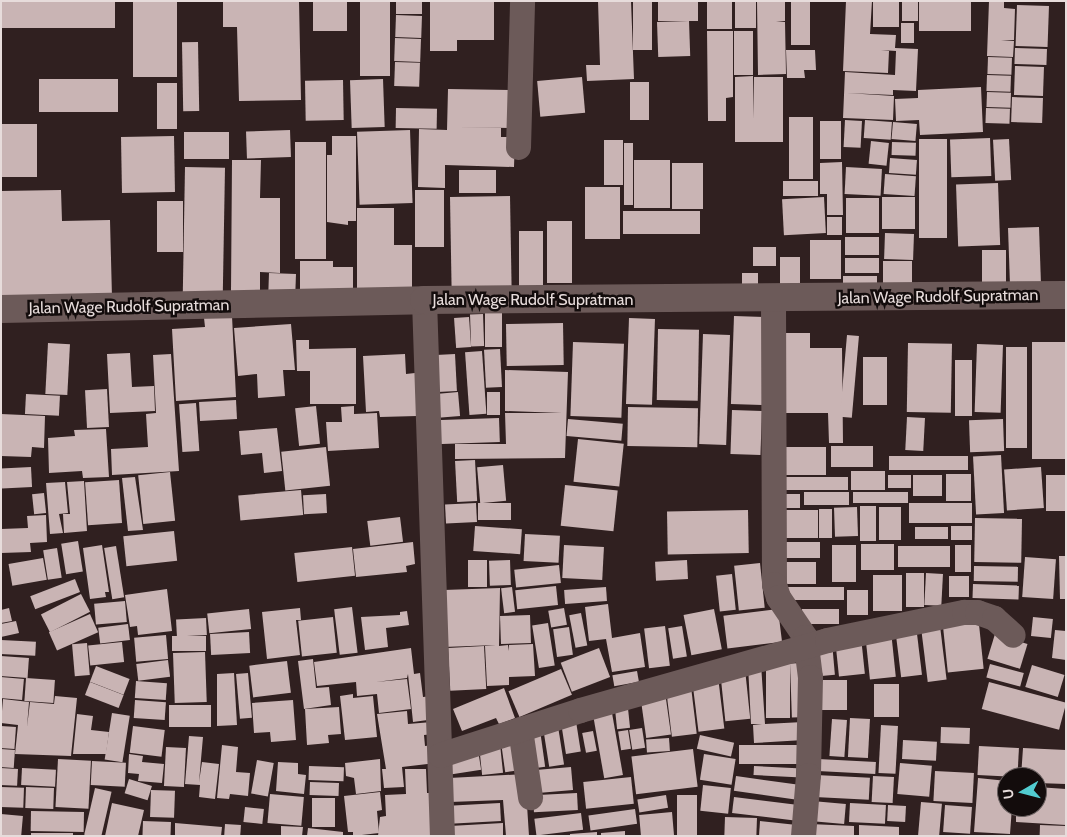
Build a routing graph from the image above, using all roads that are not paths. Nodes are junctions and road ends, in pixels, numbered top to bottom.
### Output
1 (522, 1) edge
2 (518, 147) dead end
3 (1066, 296) edge
4 (424, 300) junction
5 (773, 300) junction
6 (1, 309) edge
7 (1013, 635) dead end
8 (804, 636) junction
9 (520, 730) junction
10 (440, 744) junction
11 (530, 797) dead end
12 (442, 836) edge
13 (803, 836) edge

1 - 2 street
3 - 5 street, Jalan Wage Rudolf Supratman
4 - 5 street, Jalan Wage Rudolf Supratman
4 - 6 street, Jalan Wage Rudolf Supratman
4 - 10 street
5 - 8 street
7 - 8 street
8 - 9 street
8 - 13 street
9 - 10 street
9 - 11 street
10 - 12 street

